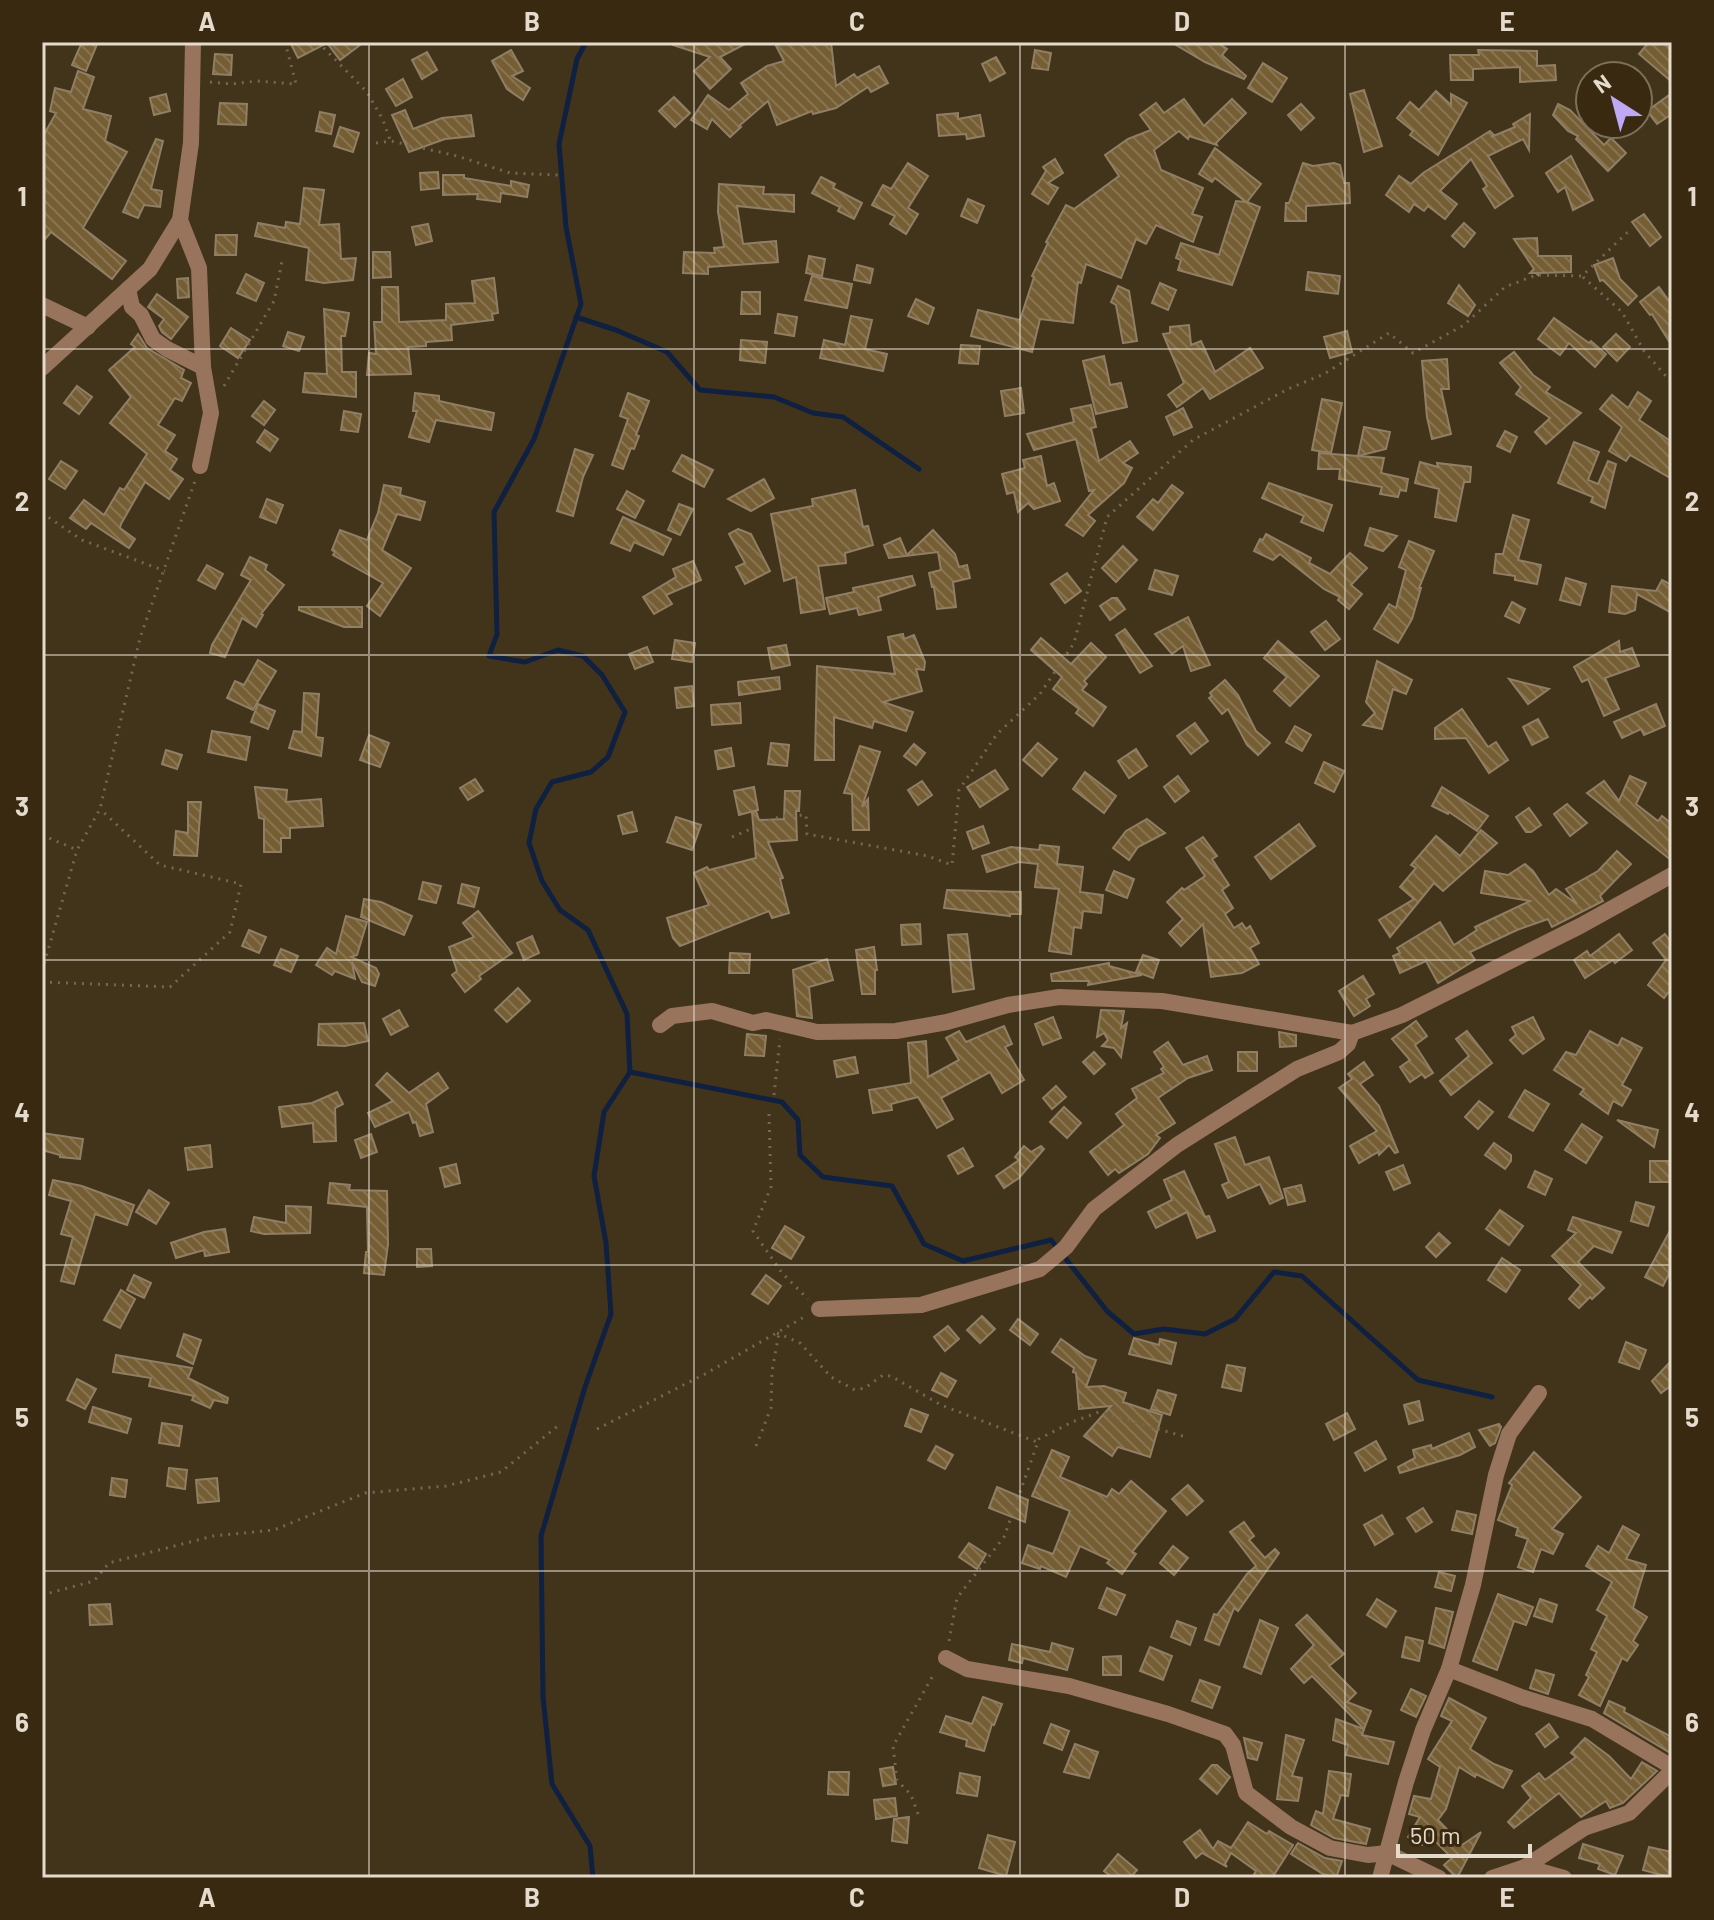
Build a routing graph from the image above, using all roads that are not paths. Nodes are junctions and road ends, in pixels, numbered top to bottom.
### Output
1 (193, 42) edge
2 (180, 220) junction
3 (128, 289) junction
4 (42, 305) edge
5 (88, 327) junction
6 (203, 367) junction
7 (42, 368) edge
8 (200, 466) road end
9 (1672, 875) edge
10 (660, 1025) dead end
11 (1352, 1033) junction
12 (819, 1309) road end
13 (1539, 1393) dead end
14 (946, 1658) road end
15 (1449, 1669) junction
16 (1672, 1769) edge
17 (1387, 1853) junction
18 (1525, 1867) junction
19 (1380, 1878) edge
20 (1439, 1878) edge
21 (1492, 1878) edge
22 (1564, 1878) edge

1 - 2 street
2 - 3 street
2 - 6 street
3 - 5 street
3 - 6 street
4 - 5 street
5 - 7 street
6 - 8 street
9 - 11 street
10 - 11 street
11 - 12 street
13 - 15 street
14 - 17 street
15 - 16 street
15 - 17 street
16 - 18 street
17 - 19 street
17 - 20 street
18 - 21 street
18 - 22 street

